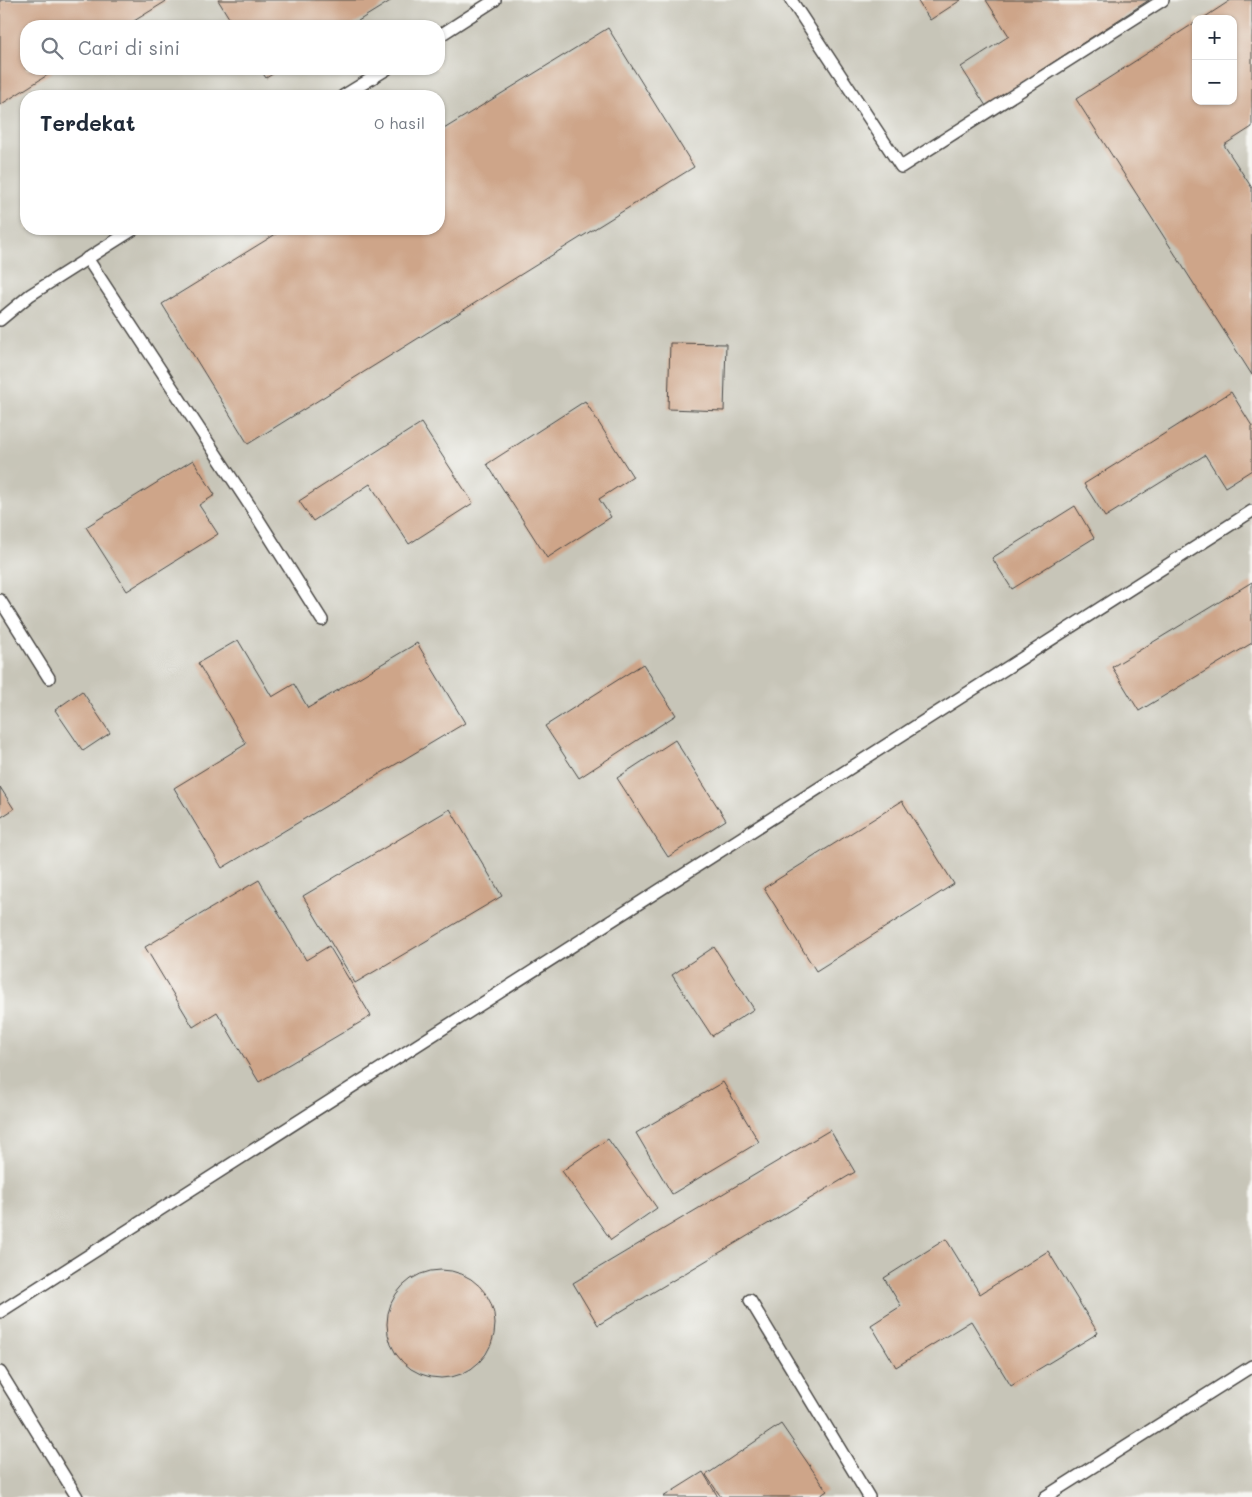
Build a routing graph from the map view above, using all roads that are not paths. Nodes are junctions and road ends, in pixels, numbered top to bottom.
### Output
1 (495, 0) edge
2 (791, 0) edge
3 (1163, 0) edge
4 (445, 32) edge
5 (377, 75) edge
6 (353, 90) edge
7 (124, 235) edge
8 (87, 258) junction
9 (0, 320) edge
10 (1252, 511) edge
11 (0, 600) edge
12 (322, 620) dead end
13 (49, 678) dead end
14 (750, 1300) dead end
15 (0, 1312) edge
16 (1252, 1366) edge
17 (0, 1372) edge
18 (77, 1497) edge
19 (869, 1497) edge
20 (1045, 1497) edge

1 - 4 lane
2 - 3 lane
5 - 6 lane
7 - 8 lane
8 - 9 lane
8 - 12 lane
10 - 15 lane
11 - 13 lane
14 - 19 lane
16 - 20 lane
17 - 18 lane

